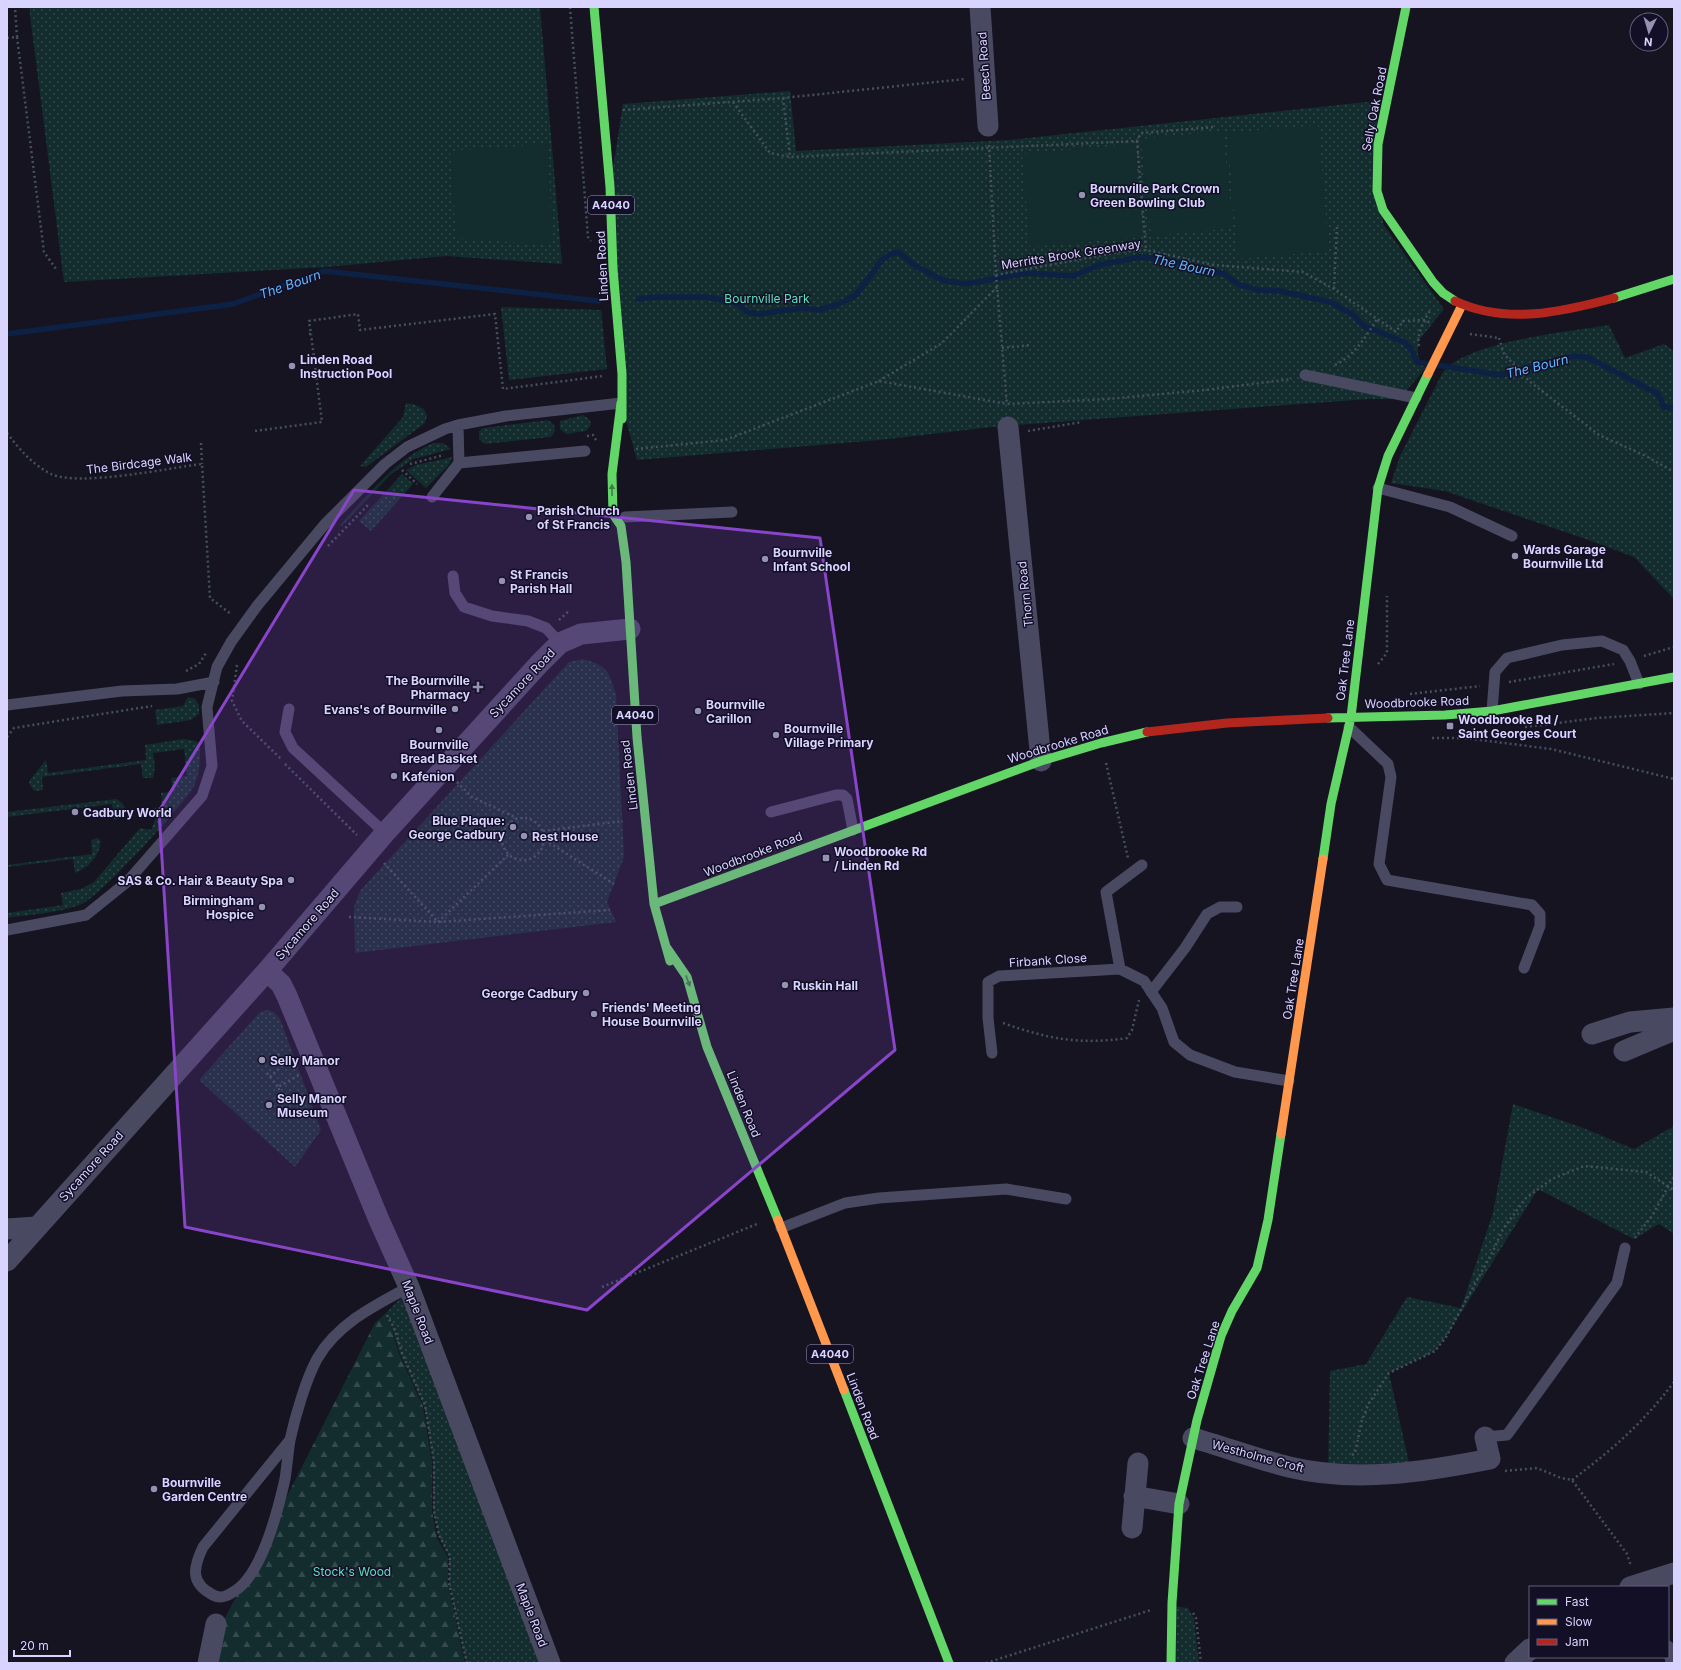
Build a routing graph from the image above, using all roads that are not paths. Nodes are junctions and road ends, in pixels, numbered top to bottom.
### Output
1 (594, 7) edge
2 (980, 7) edge
3 (1406, 7) edge
4 (988, 126) road end
5 (1674, 279) edge
6 (1462, 305) junction
7 (1308, 376) road end
8 (1416, 398) junction
9 (621, 403) junction
10 (458, 425) junction
11 (1009, 430) road end
12 (585, 450) dead end
13 (459, 463) junction
14 (623, 465) dead end
15 (1378, 488) junction
16 (432, 497) dead end
17 (624, 504) dead end
18 (732, 512) dead end
19 (623, 522) junction
20 (1512, 536) dead end
21 (453, 576) dead end
22 (630, 629) junction
23 (560, 643) junction
24 (1674, 677) edge
25 (214, 682) junction
26 (1639, 684) junction
27 (7, 705) edge
28 (289, 710) dead end
29 (1492, 711) junction
30 (1350, 722) junction
31 (1041, 761) junction
32 (771, 812) dead end
33 (853, 830) junction
34 (385, 833) junction
35 (1142, 865) dead end
36 (654, 904) junction
37 (1237, 907) dead end
38 (7, 930) edge
39 (668, 948) junction
40 (671, 968) dead end
41 (1524, 968) dead end
42 (1120, 969) junction
43 (266, 971) junction
44 (1151, 992) junction
45 (685, 1006) dead end
46 (1674, 1018) edge
47 (1674, 1030) edge
48 (1592, 1034) dead end
49 (707, 1047) junction
50 (1624, 1051) dead end
51 (992, 1053) dead end
52 (1289, 1081) junction
53 (1066, 1199) dead end
54 (36, 1227) junction
55 (781, 1228) junction
56 (7, 1229) edge
57 (1625, 1248) road end
58 (7, 1261) edge
59 (409, 1286) junction
60 (1485, 1437) joint
61 (1193, 1438) junction
62 (290, 1440) junction
63 (1138, 1463) dead end
64 (1134, 1496) junction
65 (1179, 1504) junction
66 (1132, 1528) dead end
67 (1665, 1579) edge
68 (1634, 1585) edge
69 (216, 1624) dead end
70 (1529, 1650) edge
71 (1669, 1652) edge
72 (208, 1663) edge
73 (550, 1663) edge
74 (950, 1663) edge
75 (1171, 1663) edge
76 (1515, 1663) edge
77 (1671, 1663) edge

1 - 9 main road, Linden Road / A4040
2 - 4 street, Beech Road
3 - 6 main road, Selly Oak Road
5 - 6 main road, Selly Oak Road
6 - 8 main road, Oak Tree Lane
7 - 8 lane
8 - 15 main road, Oak Tree Lane
9 - 10 lane
9 - 14 main road, Linden Road / A4040
19 -> 9 main road, Linden Road / A4040
10 - 13 lane
10 - 25 lane
11 - 31 street, Thorn Road
12 - 13 lane
13 - 16 lane
15 - 20 lane
15 - 30 main road, Oak Tree Lane
17 - 19 main road, Linden Road / A4040
18 - 19 lane
19 - 22 main road, Linden Road / A4040
21 - 23 lane
22 - 23 street, Sycamore Road
22 - 36 main road, Linden Road / A4040
23 - 34 street, Sycamore Road
24 - 26 main road, Woodbrooke Road
25 - 27 lane
25 - 38 lane
26 - 29 main road, Woodbrooke Road
26 - 29 lane
28 - 34 lane
29 - 30 main road, Woodbrooke Road
30 - 31 main road, Woodbrooke Road
30 - 41 lane
30 - 52 main road, Oak Tree Lane
31 - 33 main road, Woodbrooke Road
32 - 33 lane
33 - 36 main road, Woodbrooke Road
34 - 43 street, Sycamore Road
35 - 42 lane
36 - 39 main road, Linden Road / A4040
37 - 44 lane
39 - 40 main road, Linden Road / A4040
39 -> 49 main road, Linden Road / A4040
42 - 44 lane, Firbank Close
42 - 51 lane, Firbank Close
43 - 54 street, Sycamore Road
43 - 59 street, Maple Road
44 - 52 lane
45 - 49 main road, Linden Road / A4040
46 - 48 street
47 - 50 street
49 - 55 main road, Linden Road / A4040
52 - 61 main road, Oak Tree Lane
53 - 55 lane
54 - 56 street
54 - 58 street, Sycamore Road
55 - 74 main road, Linden Road / A4040
57 - 60 lane
59 - 62 lane
59 - 73 street, Maple Road
60 - 61 street, Westholme Croft
61 - 65 main road, Oak Tree Lane
62 - 62 lane
63 - 64 street
64 - 65 street
64 - 66 street
65 - 75 main road, Oak Tree Lane
67 - 68 street
69 - 72 street
70 - 76 street
71 - 77 lane

